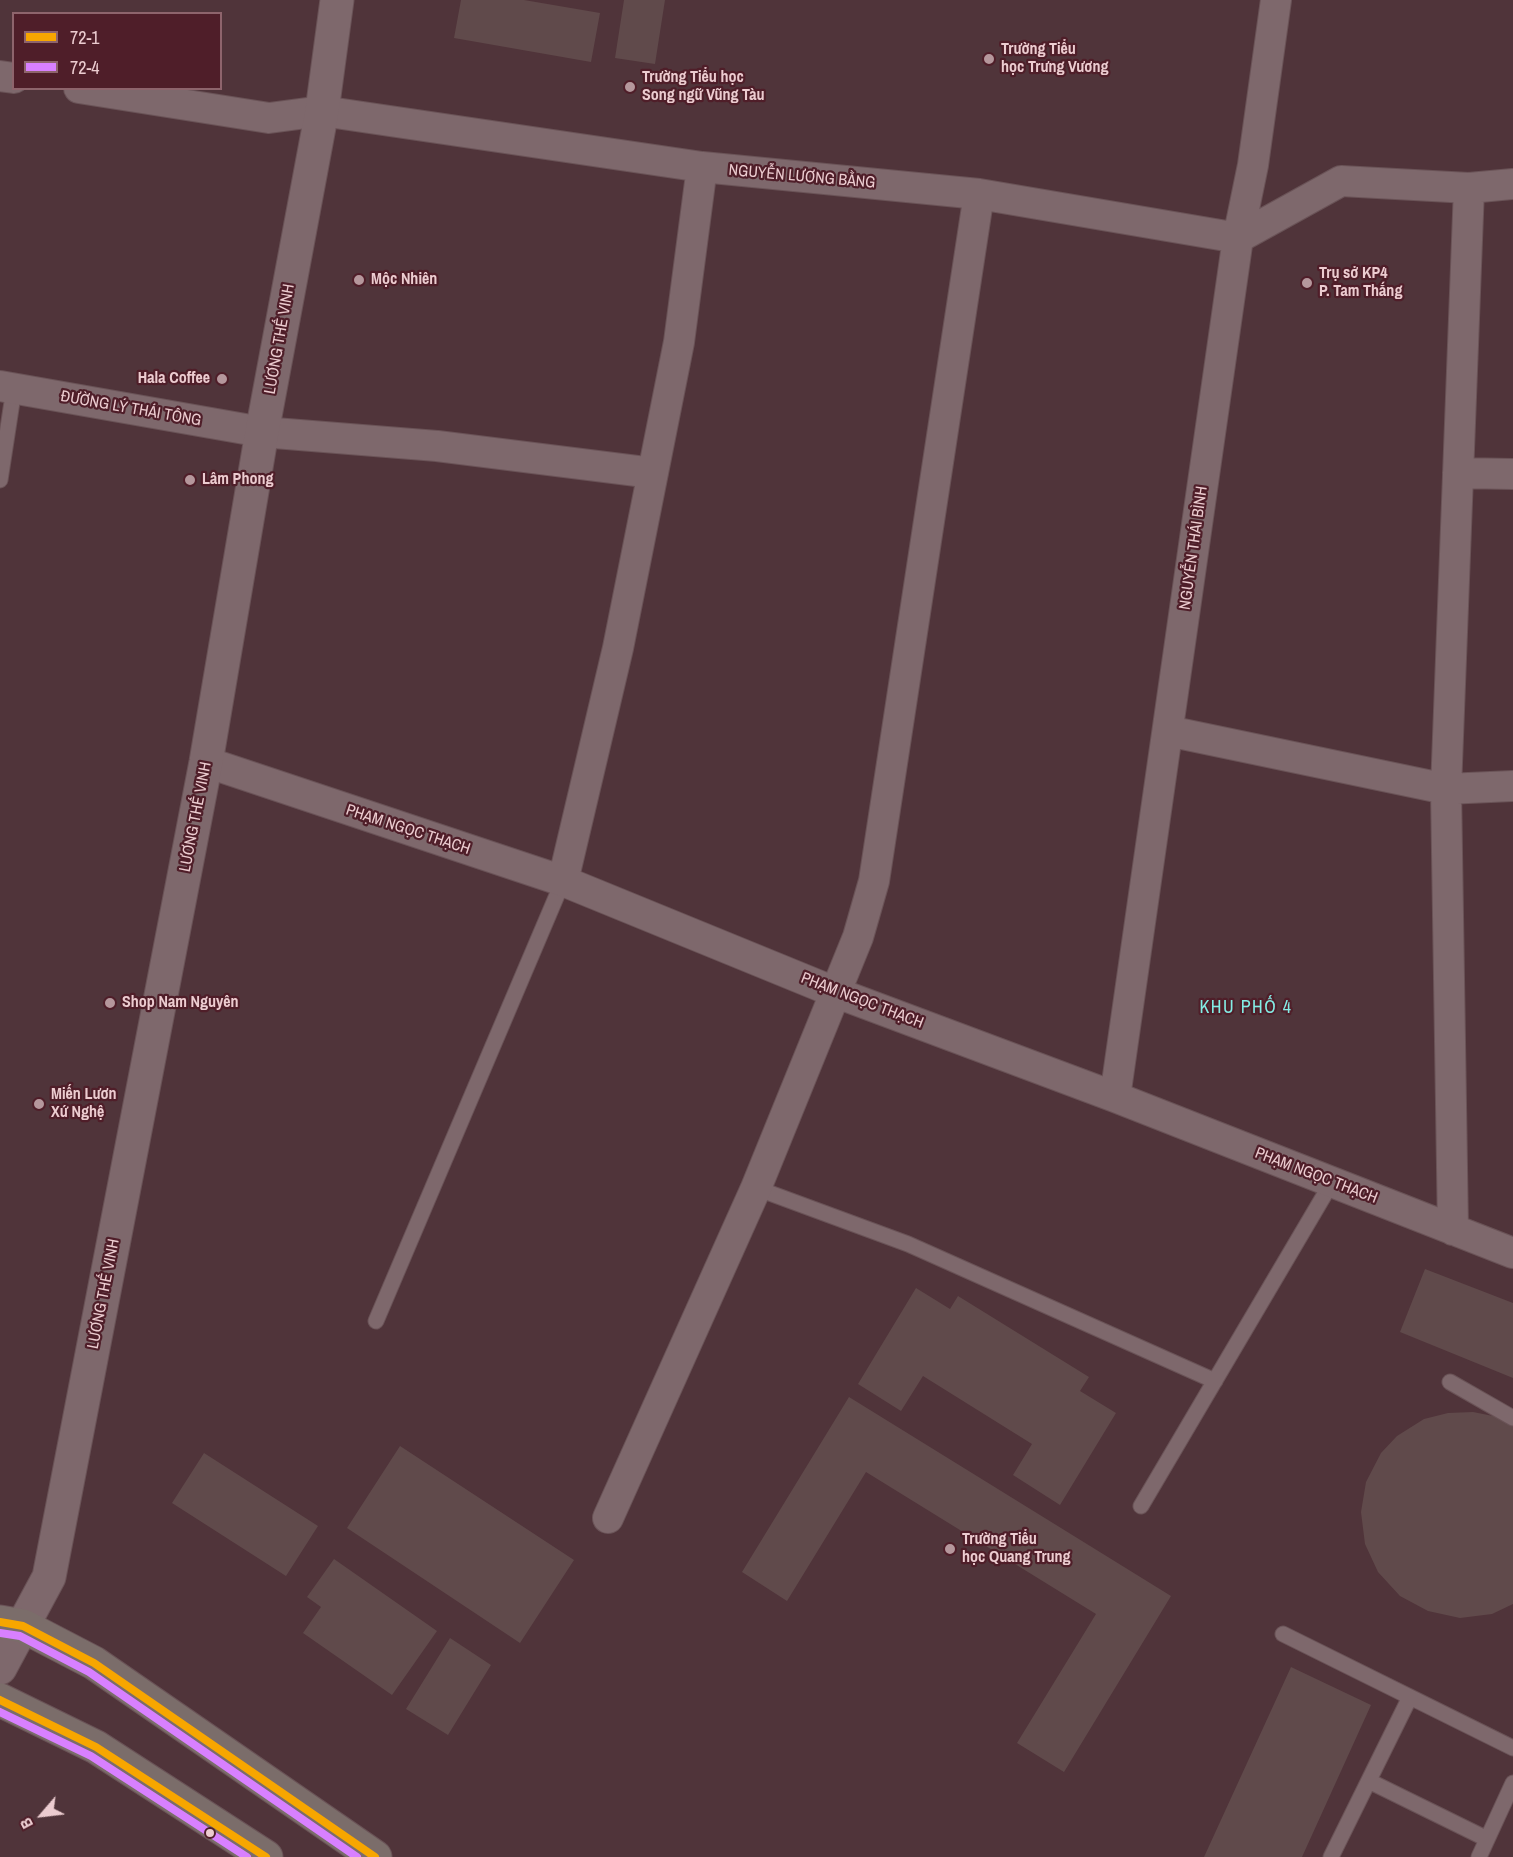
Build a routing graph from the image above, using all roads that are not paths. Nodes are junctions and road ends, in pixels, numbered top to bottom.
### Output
1 (337, 0) edge
2 (1276, 0) edge
3 (92, 90) edge
4 (322, 111) junction
5 (702, 167) junction
6 (1513, 183) edge
7 (1468, 188) junction
8 (979, 194) junction
9 (1238, 238) junction
10 (7, 388) edge
11 (262, 432) junction
12 (653, 473) junction
13 (1458, 473) junction
14 (1513, 474) edge
15 (0, 480) edge
16 (1168, 732) junction
17 (206, 762) junction
18 (1513, 786) edge
19 (1446, 789) junction
20 (563, 881) junction
21 (837, 993) junction
22 (1115, 1097) junction
23 (1332, 1182) junction
24 (756, 1188) junction
25 (1453, 1230) junction
26 (1513, 1253) edge
27 (376, 1321) dead end
28 (1215, 1381) junction
29 (1450, 1382) dead end
30 (1513, 1418) edge
31 (1141, 1506) dead end
32 (608, 1518) dead end
33 (11, 1624) edge
34 (1283, 1634) dead end
35 (0, 1668) edge
36 (1410, 1697) junction
37 (0, 1700) edge
38 (1513, 1748) edge
39 (1368, 1781) junction
40 (1513, 1783) edge
41 (1506, 1811) edge
42 (1487, 1839) junction
43 (266, 1857) edge
44 (375, 1857) edge
45 (1331, 1857) edge
46 (1479, 1857) edge

1 - 4 street, LƯƠNG THẾ VINH
2 - 9 street, NGUYỄN THÁI BÌNH
3 - 4 street, NGUYỄN LƯƠNG BẰNG
4 - 5 street, NGUYỄN LƯƠNG BẰNG
4 - 11 street, LƯƠNG THẾ VINH
5 - 8 street, NGUYỄN LƯƠNG BẰNG
5 - 12 street
6 - 7 street
7 - 9 street
7 - 13 street
8 - 9 street, NGUYỄN LƯƠNG BẰNG
8 - 21 street
9 - 16 street, NGUYỄN THÁI BÌNH
10 - 11 street, ĐƯỜNG LÝ THÁI TÔNG
10 - 15 lane
11 - 12 street, ĐƯỜNG LÝ THÁI TÔNG
11 - 17 street, LƯƠNG THẾ VINH
12 - 20 street
13 - 14 street
13 - 19 street
16 - 19 street
16 - 22 street, NGUYỄN THÁI BÌNH
17 - 20 street, PHẠM NGỌC THẠCH
17 - 33 street, LƯƠNG THẾ VINH
18 - 19 street
19 - 25 street
20 - 21 street, PHẠM NGỌC THẠCH
20 - 27 lane
21 - 22 street, PHẠM NGỌC THẠCH
21 - 24 street
22 - 23 street, PHẠM NGỌC THẠCH
23 - 25 street, PHẠM NGỌC THẠCH
23 - 28 lane
24 - 28 lane
24 - 32 street
25 - 26 street, PHẠM NGỌC THẠCH
28 - 31 lane
29 - 30 lane
33 - 35 street, LƯƠNG THẾ VINH
33 - 44 main road
34 - 36 lane
36 - 38 lane
36 - 39 lane
37 - 43 main road
39 - 42 lane
39 - 45 lane
40 - 41 lane
41 - 42 lane
42 - 46 lane

